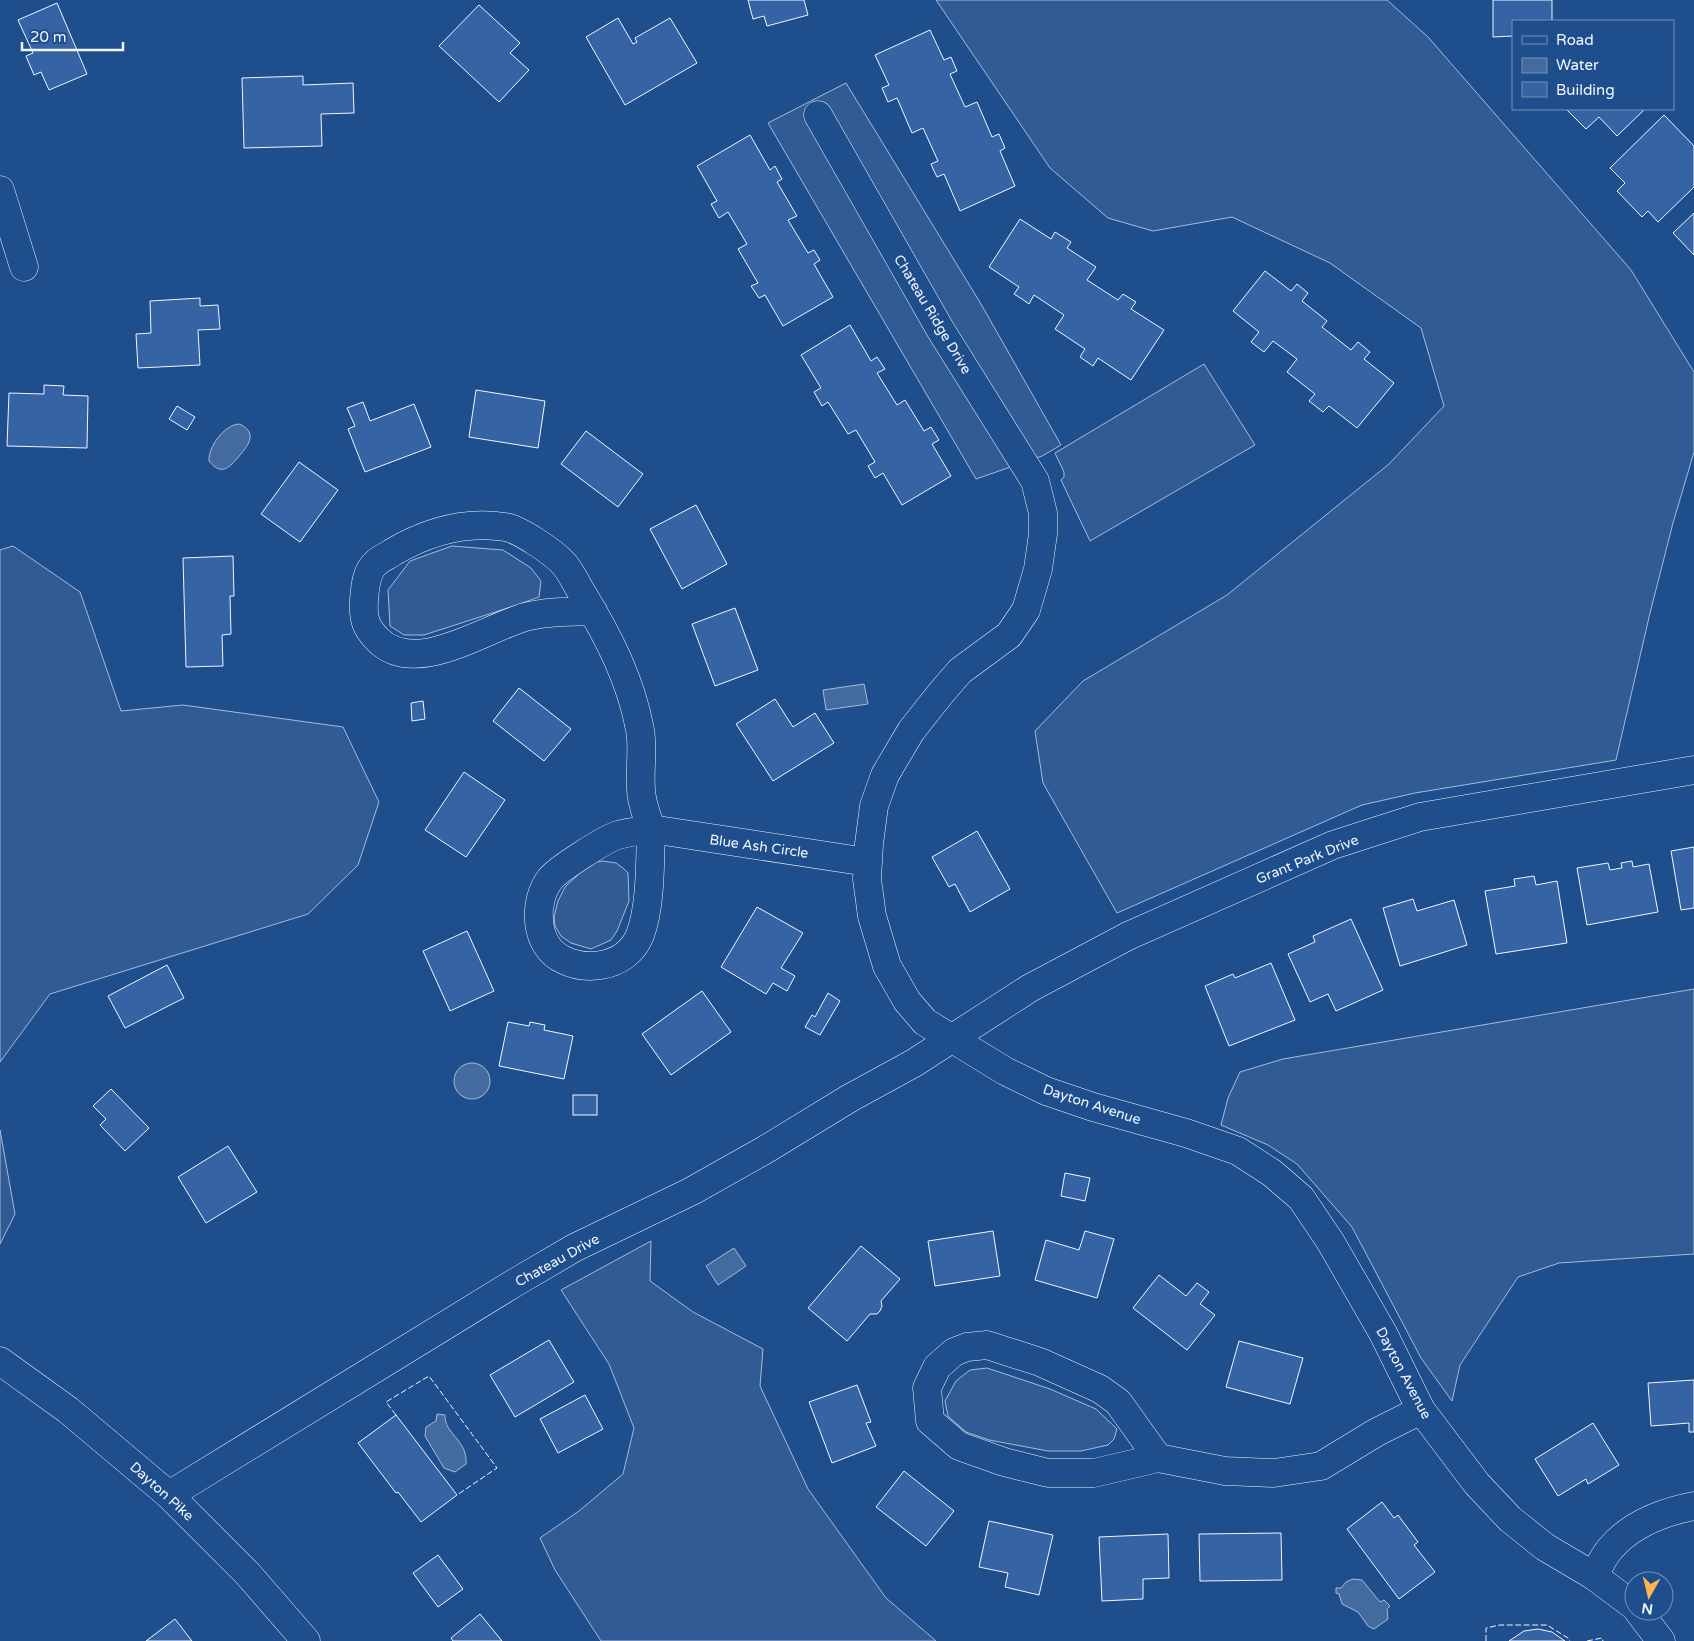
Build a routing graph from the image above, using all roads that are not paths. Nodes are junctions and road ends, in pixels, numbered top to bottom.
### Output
1 (818, 116) dead end
2 (0, 190) edge
3 (24, 267) dead end
4 (1043, 513) joint
5 (593, 611) junction
6 (1694, 770) edge
7 (651, 829) junction
8 (867, 862) junction
9 (952, 1039) junction
10 (0, 1361) edge
11 (1421, 1410) junction
12 (1158, 1458) junction
13 (170, 1495) junction
14 (1694, 1506) edge
15 (1594, 1576) junction
16 (1624, 1598) edge
17 (1647, 1621) edge
18 (306, 1641) edge
19 (1661, 1641) edge

1 - 4 street, Chateau Ridge Drive
2 - 3 street
4 - 8 street, Dayton Avenue
5 - 5 street
5 - 7 street
6 - 9 street, Grant Park Drive
7 - 7 street, Blue Ash Circle
7 - 8 street, Blue Ash Circle
8 - 9 street, Dayton Avenue
9 - 11 street, Dayton Avenue
9 - 13 street, Chateau Drive
10 - 13 street, Dayton Pike
11 - 12 street
11 - 15 street, Dayton Avenue
12 - 12 street
13 - 18 street, Dayton Pike
14 - 15 street
15 - 16 street, Dayton Avenue
17 - 19 street

